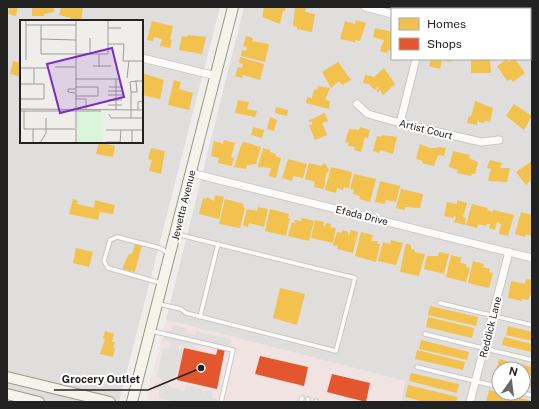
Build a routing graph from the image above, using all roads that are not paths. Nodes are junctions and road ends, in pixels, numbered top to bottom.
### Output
1 (233, 7) edge
2 (365, 7) edge
3 (391, 14) edge
4 (143, 58) edge
5 (416, 60) edge
6 (216, 76) junction
7 (357, 104) dead end
8 (400, 123) junction
9 (499, 140) dead end
10 (191, 172) junction
11 (176, 234) junction
12 (218, 244) junction
13 (509, 252) junction
14 (171, 254) junction
15 (532, 258) edge
16 (163, 283) junction
17 (440, 302) dead end
18 (158, 304) junction
19 (493, 315) junction
20 (200, 317) junction
21 (532, 325) edge
22 (151, 330) junction
23 (425, 334) dead end
24 (484, 348) junction
25 (532, 360) edge
26 (417, 367) dead end
27 (7, 377) edge
28 (476, 381) junction
29 (491, 385) edge
30 (7, 394) edge
31 (39, 402) edge
32 (110, 402) edge
33 (132, 402) edge
34 (221, 402) edge
35 (470, 402) edge

1 - 6 street, Jewetta Avenue
2 - 3 street
4 - 6 street
5 - 8 street
6 - 10 street, Jewetta Avenue
7 - 8 street, Artist Court
8 - 9 street, Artist Court
10 - 11 street, Jewetta Avenue
10 - 13 street, Efada Drive
11 - 12 lane
11 - 14 street, Jewetta Avenue
12 - 20 lane
12 - 20 lane
13 - 15 street, Efada Drive
13 - 19 street, Reddick Lane
14 - 16 street, Jewetta Avenue
14 - 16 lane
16 - 18 street, Jewetta Avenue
17 - 19 lane
18 - 20 lane
18 - 22 street, Jewetta Avenue
19 - 21 lane
19 - 24 street, Reddick Lane
22 - 33 street, Jewetta Avenue
22 - 34 lane
23 - 24 lane
24 - 25 lane
24 - 28 street, Reddick Lane
26 - 28 lane
27 - 32 street
28 - 29 lane
28 - 35 street, Reddick Lane
30 - 31 street

